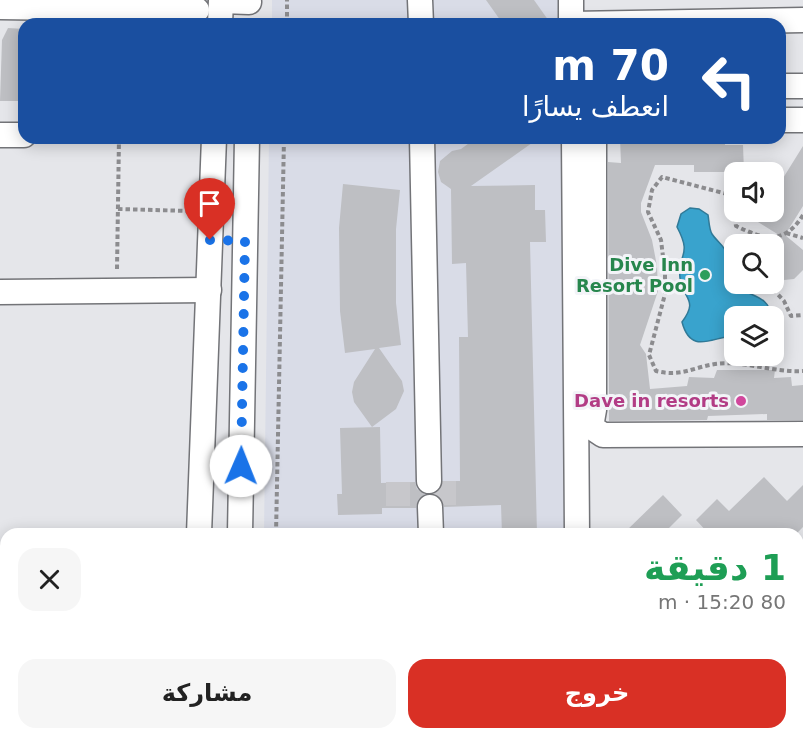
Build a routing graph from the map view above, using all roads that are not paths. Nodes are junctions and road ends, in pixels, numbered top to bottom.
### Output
1 (221, 0) edge
2 (420, 0) edge
3 (571, 0) edge
4 (0, 7) edge
5 (249, 9) edge
6 (197, 10) dead end
7 (220, 18) edge
8 (421, 18) edge
9 (571, 18) edge
10 (786, 20) edge
11 (803, 20) edge
12 (803, 86) edge
13 (786, 87) edge
14 (786, 120) edge
15 (803, 120) edge
16 (0, 135) edge
17 (18, 135) edge
18 (422, 144) edge
19 (574, 144) edge
20 (594, 144) edge
21 (214, 148) edge
22 (246, 149) edge
23 (210, 240) junction
24 (245, 241) junction
25 (209, 290) junction
26 (0, 292) edge
27 (803, 434) edge
28 (429, 482) tunnel mouth
29 (430, 507) tunnel mouth
30 (199, 528) edge
31 (240, 528) edge
32 (431, 528) edge
33 (577, 528) edge

1 - 5 street
1 - 7 street
2 - 8 street
3 - 9 street
4 - 6 street
10 - 11 street
12 - 13 street
14 - 15 street
16 - 17 street
18 - 28 street
19 - 33 street
20 - 27 street
21 - 22 street
21 - 23 street
22 - 24 street
23 - 24 street
23 - 25 street
24 - 31 street
25 - 26 street
25 - 30 street
29 - 32 street

